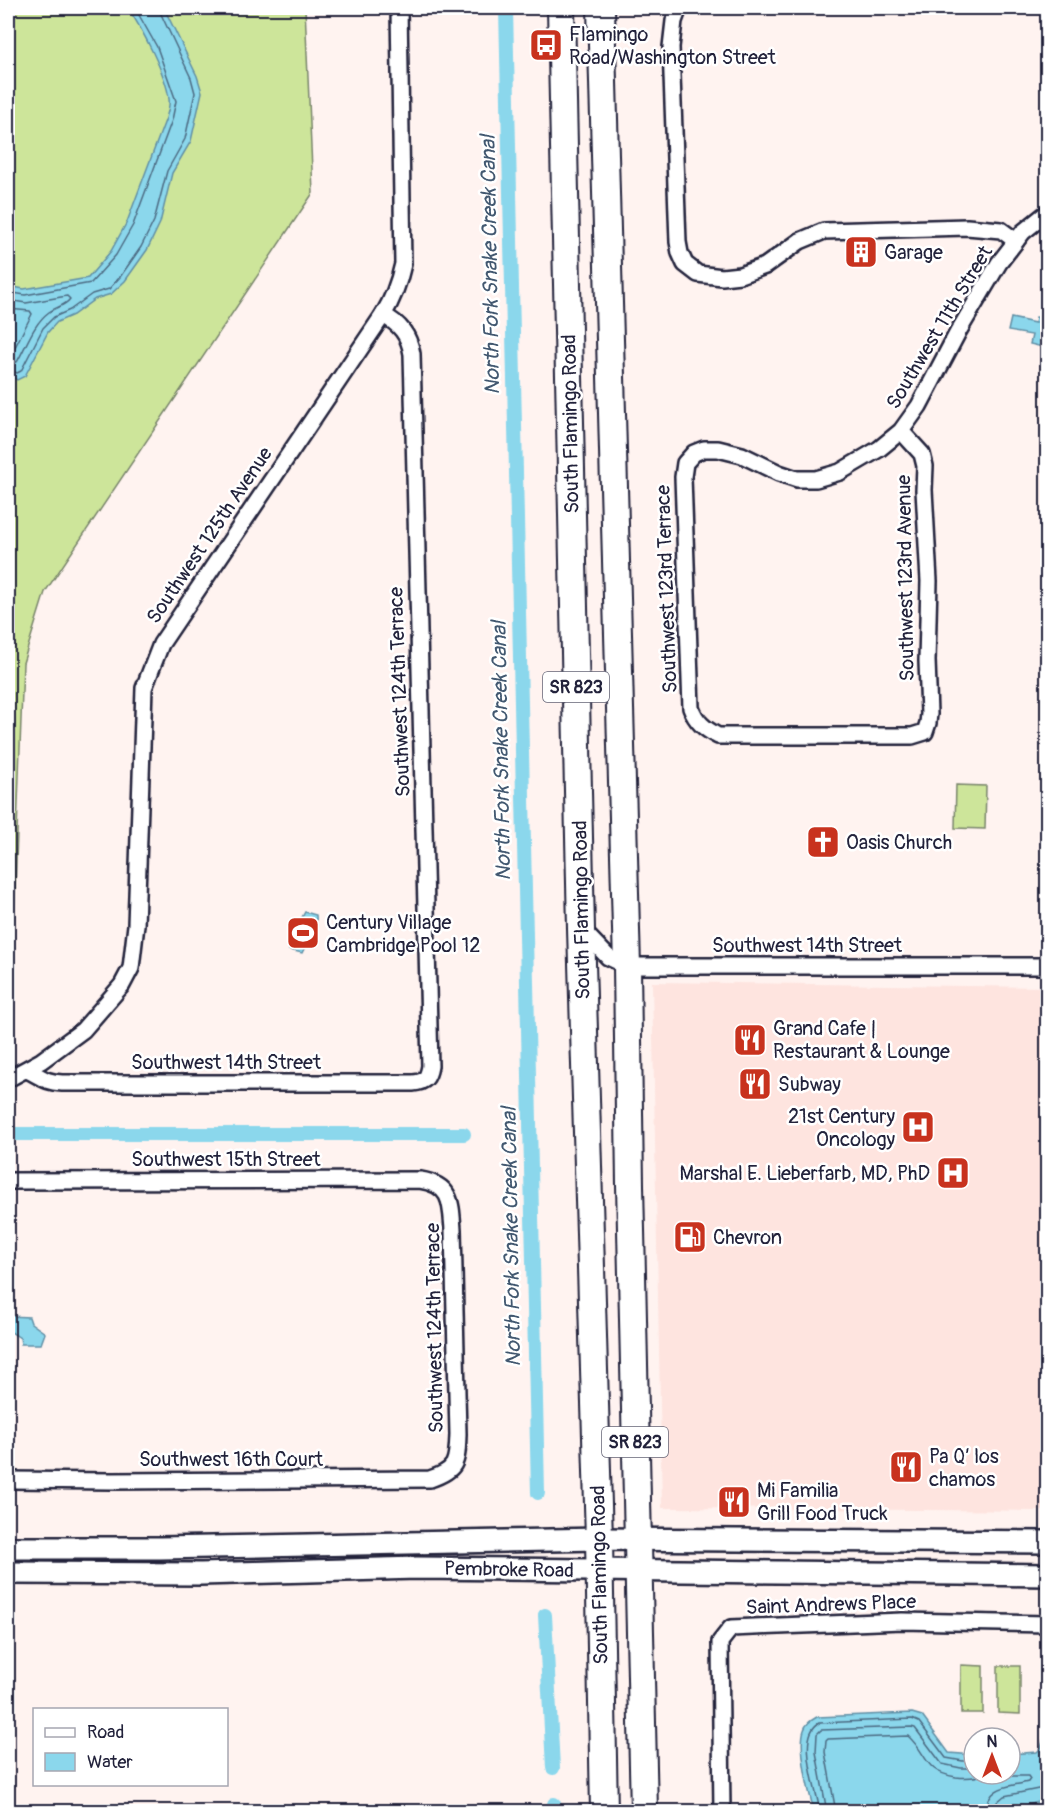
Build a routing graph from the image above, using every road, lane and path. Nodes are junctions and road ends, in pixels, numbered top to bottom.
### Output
1 (399, 8) edge
2 (561, 8) edge
3 (601, 8) edge
4 (677, 12) dead end
5 (1047, 212) edge
6 (1016, 241) junction
7 (383, 315) junction
8 (901, 431) junction
9 (694, 453) joint
10 (700, 724) joint
11 (581, 929) junction
12 (627, 966) junction
13 (1047, 966) edge
14 (27, 1070) junction
15 (8, 1079) edge
16 (427, 1079) joint
17 (8, 1181) edge
18 (443, 1189) joint
19 (452, 1468) joint
20 (8, 1480) edge
21 (599, 1539) junction
22 (637, 1540) junction
23 (1047, 1542) edge
24 (8, 1548) edge
25 (75, 1548) junction
26 (599, 1571) junction
27 (638, 1571) junction
28 (8, 1573) edge
29 (74, 1573) junction
30 (1047, 1575) edge
31 (1047, 1624) edge
32 (603, 1812) edge
33 (644, 1812) edge
34 (722, 1812) edge

1 - 7 street, Southwest 125th Avenue
2 - 11 highway, South Flamingo Road / SR 823
3 - 12 highway, South Flamingo Road / SR 823
4 - 6 street
5 - 6 street, Southwest 11th Street
6 - 8 street, Southwest 11th Street
7 - 14 street, Southwest 125th Avenue
7 - 16 street, Southwest 124th Terrace
8 - 9 street, Southwest 11th Street
8 - 10 street, Southwest 123rd Avenue
9 - 10 street, Southwest 123rd Terrace
11 - 12 street
11 - 21 highway, South Flamingo Road / SR 823
12 - 13 street, Southwest 14th Street
12 - 22 highway, South Flamingo Road / SR 823
14 - 15 street, Southwest 125th Avenue
14 - 16 street, Southwest 14th Street
17 - 18 street, Southwest 15th Street
18 - 19 street, Southwest 124th Terrace
19 - 20 street, Southwest 16th Court
21 - 22 main road, Pembroke Road
21 - 25 main road, Pembroke Road
21 - 26 highway, South Flamingo Road / SR 823
22 - 23 main road, Pembroke Road
22 - 27 highway, South Flamingo Road / SR 823
24 - 25 main road, Pembroke Road
25 - 29 main road
26 - 27 main road, Pembroke Road
26 - 29 main road, Pembroke Road
26 - 32 highway, South Flamingo Road / SR 823
27 - 30 main road, Pembroke Road
27 - 33 highway, South Flamingo Road / SR 823
28 - 29 main road, Pembroke Road
31 - 34 street, Saint Andrews Place

